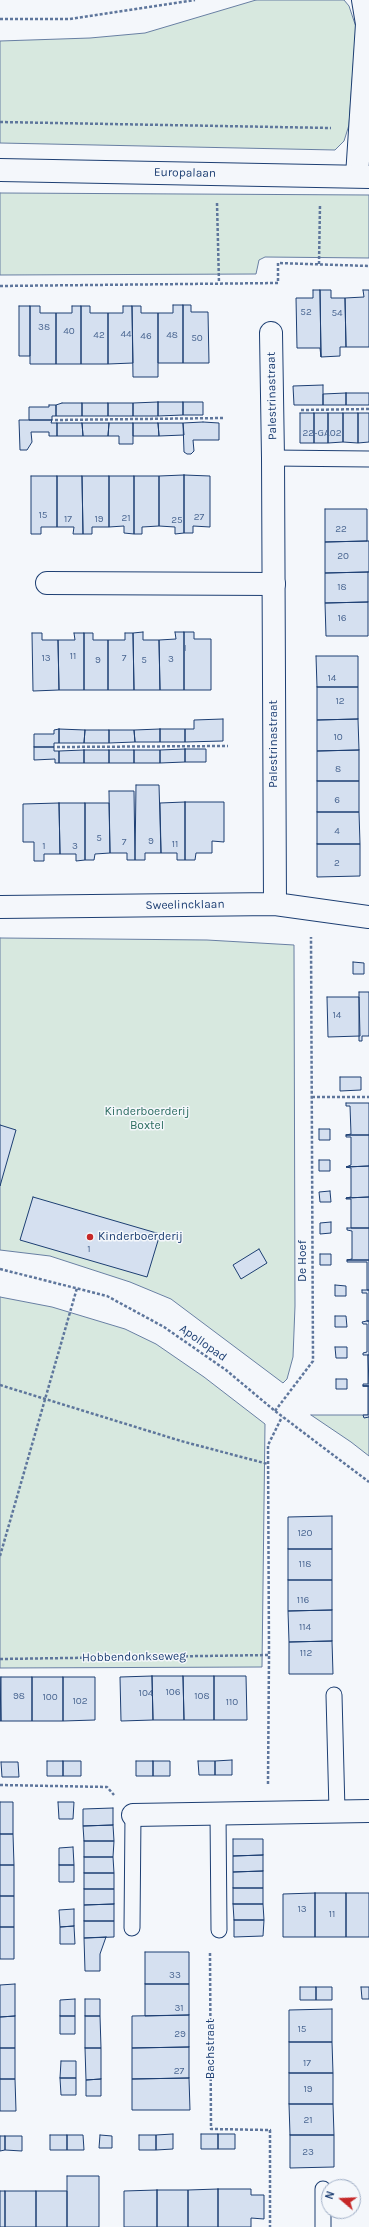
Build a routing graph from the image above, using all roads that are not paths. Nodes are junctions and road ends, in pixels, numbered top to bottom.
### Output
1 (363, 0) edge
2 (0, 170) edge
3 (363, 176) edge
4 (271, 333) dead end
5 (273, 458) junction
6 (369, 459) edge
7 (47, 583) dead end
8 (274, 584) junction
9 (275, 904) junction
10 (0, 907) edge
11 (369, 917) edge
12 (334, 1695) dead end
13 (337, 1811) junction
14 (369, 1811) edge
15 (218, 1813) junction
16 (132, 1815) joint
17 (132, 1928) dead end
18 (219, 1930) road end

1 - 3 street
2 - 3 street, Europalaan
4 - 5 street, Palestrinastraat
5 - 6 lane, Palestrinastraat
5 - 8 street, Palestrinastraat
7 - 8 street
8 - 9 street, Palestrinastraat
9 - 10 street, Sweelincklaan
9 - 11 street, Sweelincklaan
12 - 13 lane
13 - 14 street
13 - 15 street
15 - 16 street
15 - 18 lane
16 - 17 lane

